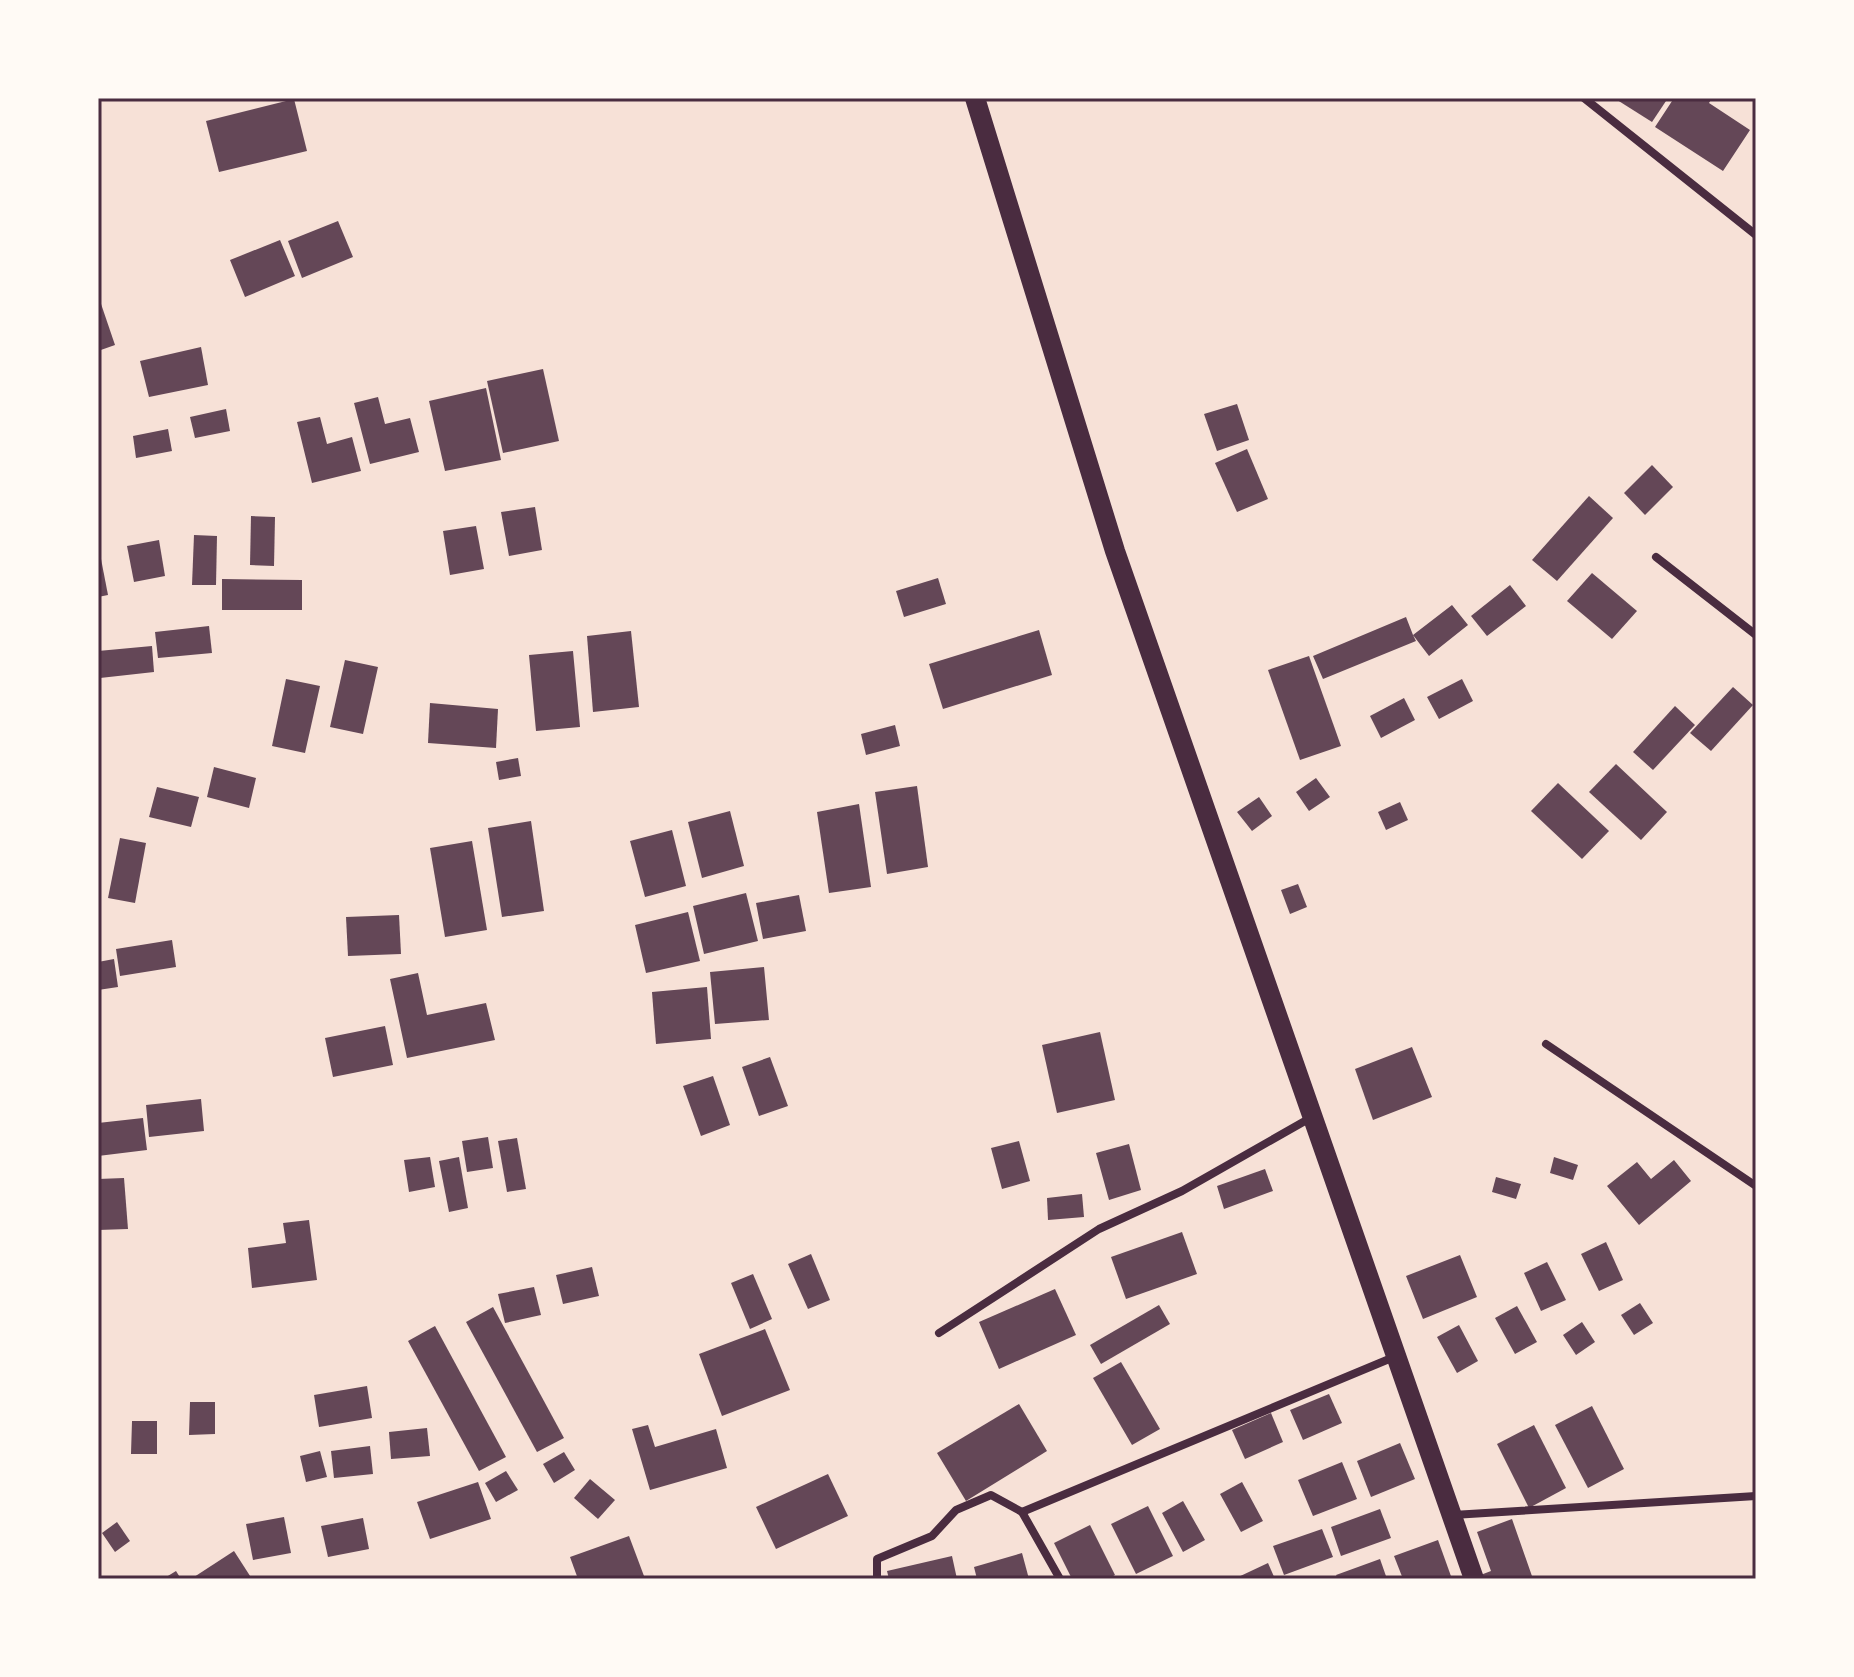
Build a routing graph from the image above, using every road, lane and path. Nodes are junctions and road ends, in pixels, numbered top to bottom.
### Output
1 (975, 98) edge
2 (1584, 98) edge
3 (1756, 235) edge
4 (1656, 557) dead end
5 (1756, 635) edge
6 (1546, 1044) dead end
7 (1312, 1116) junction
8 (1756, 1186) edge
9 (939, 1333) dead end
10 (1395, 1357) junction
11 (1756, 1496) edge
12 (1022, 1512) junction
13 (1452, 1515) junction
14 (877, 1579) edge
15 (1060, 1579) edge
16 (1474, 1579) edge

1 - 7 main road
2 - 3 street
4 - 5 street
6 - 8 street
7 - 9 street
7 - 10 main road
10 - 12 street
10 - 13 main road
11 - 13 street
12 - 14 street
12 - 15 street
13 - 16 main road

